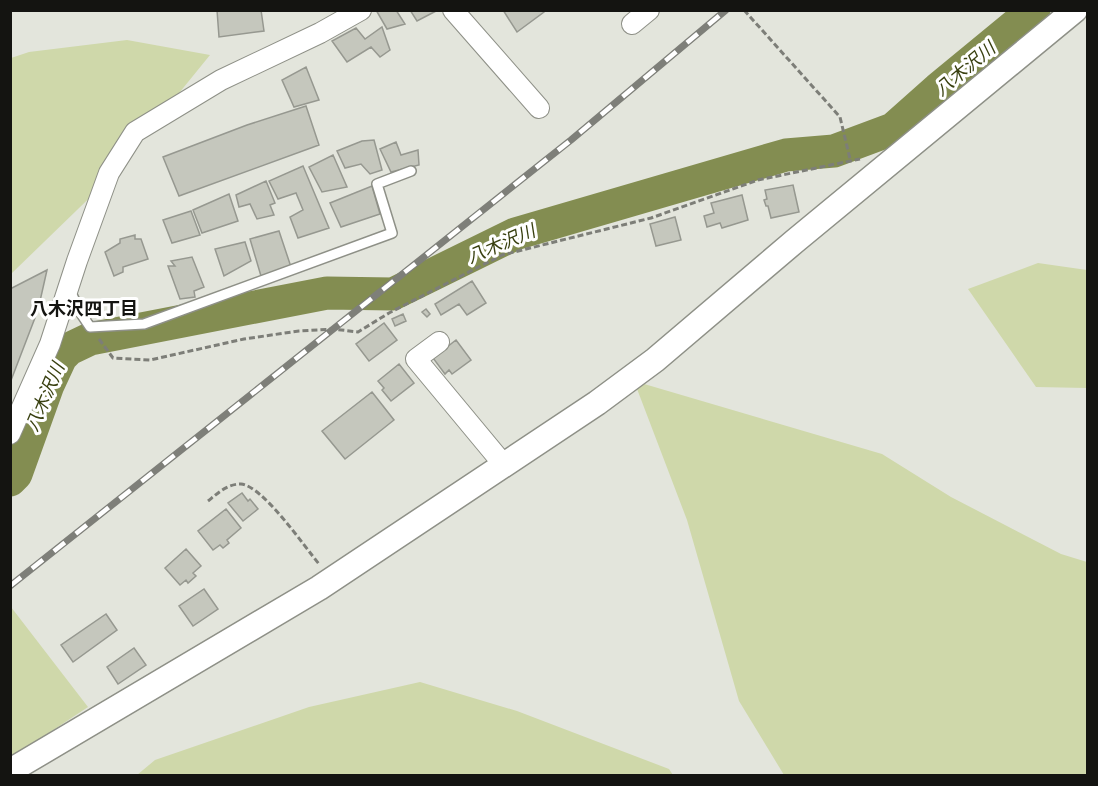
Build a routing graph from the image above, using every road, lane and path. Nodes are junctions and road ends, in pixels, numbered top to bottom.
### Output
1 (361, 10) edge
2 (453, 10) edge
3 (649, 10) edge
4 (744, 10) edge
5 (1075, 10) edge
6 (632, 24) dead end
7 (539, 108) dead end
8 (850, 160) junction
9 (891, 162) junction
10 (411, 171) dead end
11 (68, 287) junction
12 (90, 327) junction
13 (439, 342) dead end
14 (10, 434) edge
15 (504, 465) junction
16 (208, 501) dead end
17 (322, 569) dead end
18 (10, 771) edge

1 - 11 street
2 - 7 street
3 - 6 street
4 - 8 path
5 - 9 street
8 - 9 path
8 - 12 path
9 - 15 street
10 - 12 lane
11 - 12 lane
11 - 14 street
13 - 15 street
15 - 18 street
16 - 17 path

